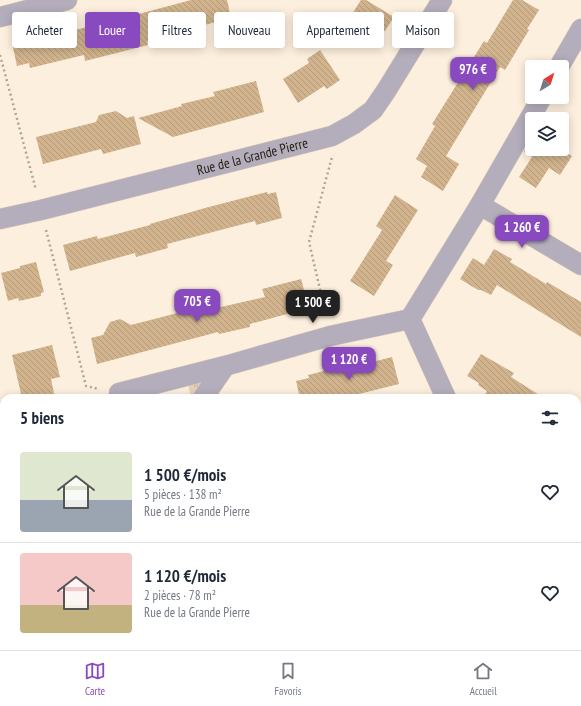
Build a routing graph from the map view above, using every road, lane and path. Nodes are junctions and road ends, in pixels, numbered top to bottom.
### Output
1 (67, 0) edge
2 (442, 0) edge
3 (0, 17) edge
4 (581, 29) edge
5 (0, 55) edge
6 (563, 60) edge
7 (538, 104) edge
8 (332, 136) junction
9 (480, 205) junction
10 (41, 210) junction
11 (0, 219) edge
12 (581, 265) edge
13 (410, 319) junction
14 (330, 336) junction
15 (225, 366) junction
16 (115, 394) edge
17 (129, 394) edge
18 (206, 394) edge
19 (444, 394) edge

1 - 3 street
2 - 8 street, Rue de la Grande Pierre
4 - 6 street
5 - 10 path
7 - 9 street
8 - 10 street, Rue de la Grande Pierre
8 - 14 path
9 - 12 street
9 - 13 street
10 - 11 street, Rue de la Grande Pierre
10 - 16 path
13 - 14 street
13 - 19 street
14 - 15 street
15 - 17 street
15 - 18 street

